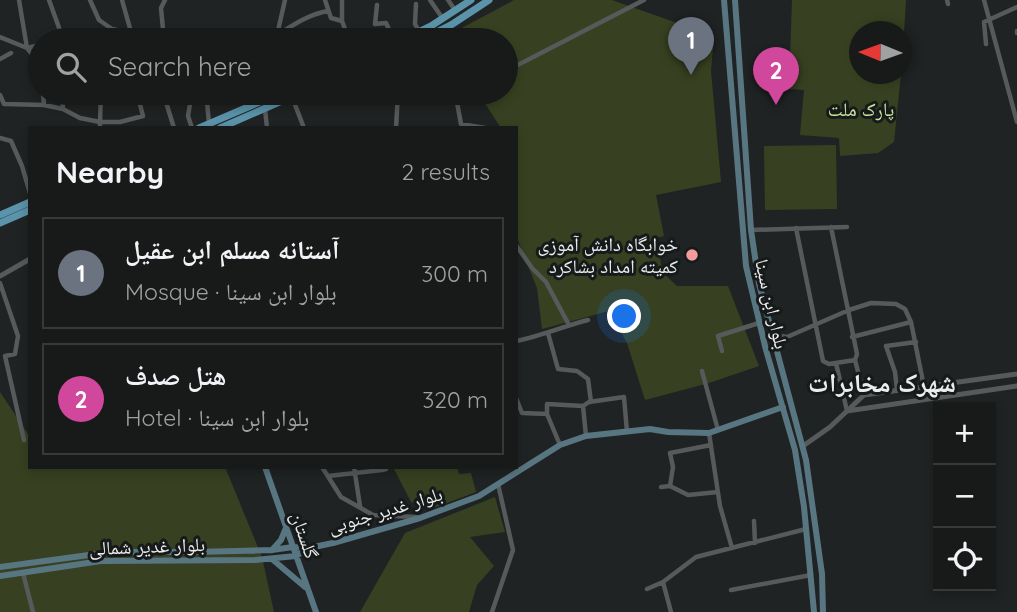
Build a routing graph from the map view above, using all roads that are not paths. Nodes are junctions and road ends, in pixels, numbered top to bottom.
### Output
1 (19, 0) edge
2 (49, 0) edge
3 (90, 0) edge
4 (121, 0) edge
5 (285, 0) edge
6 (325, 0) edge
7 (342, 0) edge
8 (430, 0) edge
9 (448, 0) edge
10 (471, 0) edge
11 (489, 0) edge
12 (644, 0) edge
13 (724, 0) edge
14 (734, 0) edge
15 (984, 0) edge
16 (1013, 0) edge
17 (163, 1) edge
18 (416, 4) dead end
19 (377, 5) dead end
20 (1015, 7) edge
21 (456, 11) junction
22 (328, 12) junction
23 (443, 19) junction
24 (989, 19) junction
25 (342, 21) junction
26 (59, 28) edge
27 (111, 28) edge
28 (129, 28) edge
29 (163, 28) edge
30 (279, 28) edge
31 (290, 28) edge
32 (345, 28) edge
33 (388, 28) edge
34 (417, 28) edge
35 (431, 28) edge
36 (443, 28) edge
37 (0, 37) edge
38 (986, 44) dead end
39 (27, 48) joint
40 (12, 53) dead end
41 (0, 59) edge
42 (518, 65) edge
43 (0, 94) edge
44 (28, 105) edge
45 (44, 105) edge
46 (63, 105) edge
47 (101, 105) edge
48 (140, 105) edge
49 (167, 105) edge
50 (190, 105) edge
51 (207, 105) edge
52 (253, 105) edge
53 (272, 105) edge
54 (299, 105) edge
55 (397, 105) edge
56 (457, 105) edge
57 (265, 108) junction
58 (63, 109) junction
59 (242, 118) junction
60 (1017, 122) edge
61 (209, 123) junction
62 (100, 125) edge
63 (116, 125) edge
64 (173, 126) edge
65 (191, 126) edge
66 (203, 126) edge
67 (224, 126) edge
68 (244, 126) edge
69 (267, 126) edge
70 (304, 126) edge
71 (396, 126) edge
72 (460, 126) edge
73 (0, 138) edge
74 (28, 186) edge
75 (28, 203) edge
76 (28, 211) edge
77 (0, 215) edge
78 (0, 223) edge
79 (831, 227) junction
80 (847, 227) dead end
81 (796, 228) junction
82 (751, 230) junction
83 (518, 248) edge
84 (28, 260) edge
85 (0, 276) edge
86 (0, 283) edge
87 (849, 310) junction
88 (589, 320) dead end
89 (911, 322) junction
90 (759, 323) junction
91 (569, 325) junction
92 (816, 325) junction
93 (548, 333) junction
94 (773, 335) junction
95 (852, 337) junction
96 (518, 340) edge
97 (916, 342) junction
98 (722, 351) dead end
99 (855, 360) junction
100 (836, 363) junction
101 (702, 372) dead end
102 (1017, 374) edge
103 (1017, 386) edge
104 (924, 387) junction
105 (897, 390) junction
106 (864, 395) junction
107 (591, 402) junction
108 (518, 403) edge
109 (583, 406) junction
110 (783, 407) junction
111 (847, 411) junction
112 (547, 414) junction
113 (718, 430) junction
114 (626, 432) junction
115 (709, 433) junction
116 (586, 436) junction
117 (24, 440) dead end
118 (560, 445) junction
119 (711, 445) junction
120 (803, 446) junction
121 (795, 450) junction
122 (266, 469) edge
123 (323, 469) edge
124 (386, 469) edge
125 (354, 470) edge
126 (328, 477) junction
127 (498, 484) junction
128 (670, 486) junction
129 (660, 487) dead end
130 (718, 492) junction
131 (360, 507) junction
132 (420, 518) junction
133 (754, 522) dead end
134 (286, 528) junction
135 (806, 529) junction
136 (755, 543) junction
137 (293, 547) junction
138 (309, 548) junction
139 (732, 548) junction
140 (272, 550) junction
141 (296, 556) junction
142 (272, 559) junction
143 (0, 567) edge
144 (23, 573) junction
145 (811, 575) junction
146 (0, 576) edge
147 (663, 582) junction
148 (307, 589) junction
149 (648, 589) dead end
150 (731, 590) dead end
151 (33, 612) edge
152 (316, 612) edge
153 (492, 612) edge
154 (671, 612) edge
155 (814, 612) edge
156 (823, 612) edge

1 - 39 street
2 - 26 street
3 - 27 street
4 - 28 street
5 - 30 street
6 - 22 street
7 - 25 street
8 - 23 street
9 - 21 street
10 - 21 main road
11 - 36 main road
12 - 42 street
13 - 90 main road, بلوار ابن سینا
14 - 82 main road, بلوار ابن سینا
15 - 24 street
16 - 20 street
17 - 29 street
18 - 34 street
19 - 33 street
20 - 24 street
21 - 23 main road
22 - 25 street
22 - 31 street
23 - 35 main road
24 - 38 street
24 - 60 street
25 - 32 street
37 - 39 street
40 - 41 street
43 - 44 street
45 - 58 street
46 - 58 street
47 - 62 street
48 - 63 street
49 - 64 street
50 - 65 street
51 - 61 street
52 - 61 main road
53 - 57 main road
54 - 70 street
55 - 71 street
56 - 72 street
57 - 59 main road
57 - 69 street
58 - 62 street
59 - 67 main road
59 - 68 street
61 - 66 main road
62 - 63 street
73 - 74 street
75 - 77 main road
76 - 78 main road
79 - 80 street
79 - 81 street
79 - 87 street
81 - 82 street
81 - 92 street
82 - 94 main road, بلوار ابن سینا
83 - 91 street
84 - 85 street
86 - 117 street
87 - 89 street
87 - 92 street
87 - 95 street
88 - 91 street
89 - 95 street
89 - 97 street
90 - 98 street
90 - 110 main road, بلوار ابن سینا
91 - 93 street
92 - 94 street
92 - 100 street
93 - 96 street
93 - 107 street
94 - 120 main road, بلوار ابن سینا
95 - 99 street
97 - 104 street
97 - 105 street
99 - 100 street
99 - 106 street
100 - 111 street
101 - 113 street
102 - 104 street
103 - 111 street
104 - 105 street
105 - 106 street
106 - 111 street
107 - 109 street
107 - 114 street
108 - 112 street
109 - 112 street
109 - 116 street
110 - 113 main road, بلوار غدیر جنوبی
110 - 121 main road, بلوار ابن سینا
111 - 120 street
112 - 118 street
113 - 115 main road, بلوار غدیر جنوبی
114 - 115 main road, بلوار غدیر جنوبی
114 - 116 main road, بلوار غدیر جنوبی
115 - 119 street
116 - 118 main road, بلوار غدیر جنوبی
118 - 127 main road, بلوار غدیر جنوبی
119 - 128 street
119 - 130 street
120 - 121 main road
120 - 156 main road, بلوار ابن سینا
121 - 135 main road, بلوار ابن سینا
122 - 134 main road, گلستان
123 - 126 street
124 - 125 street
125 - 126 street
125 - 131 street
126 - 131 street
127 - 132 main road, بلوار غدیر جنوبی
127 - 153 street
128 - 129 street
128 - 130 street
130 - 139 street
131 - 132 street
132 - 138 main road, بلوار غدیر جنوبی
133 - 136 street
134 - 137 main road, گلستان
134 - 140 main road
135 - 136 street
135 - 145 main road, بلوار ابن سینا
136 - 139 street
137 - 138 main road, بلوار غدیر جنوبی
137 - 140 main road, بلوار غدیر شمالی
137 - 141 main road, گلستان
138 - 141 main road, بلوار غدیر جنوبی
139 - 147 street
140 - 143 main road, بلوار غدیر شمالی
141 - 142 main road, بلوار غدیر شمالی
141 - 148 main road, گلستان
142 - 144 main road, بلوار غدیر شمالی
142 - 148 main road
144 - 146 main road, بلوار غدیر شمالی
144 - 151 street
145 - 150 street
145 - 155 main road, بلوار ابن سینا
147 - 149 street
147 - 154 street
148 - 152 main road, گلستان

